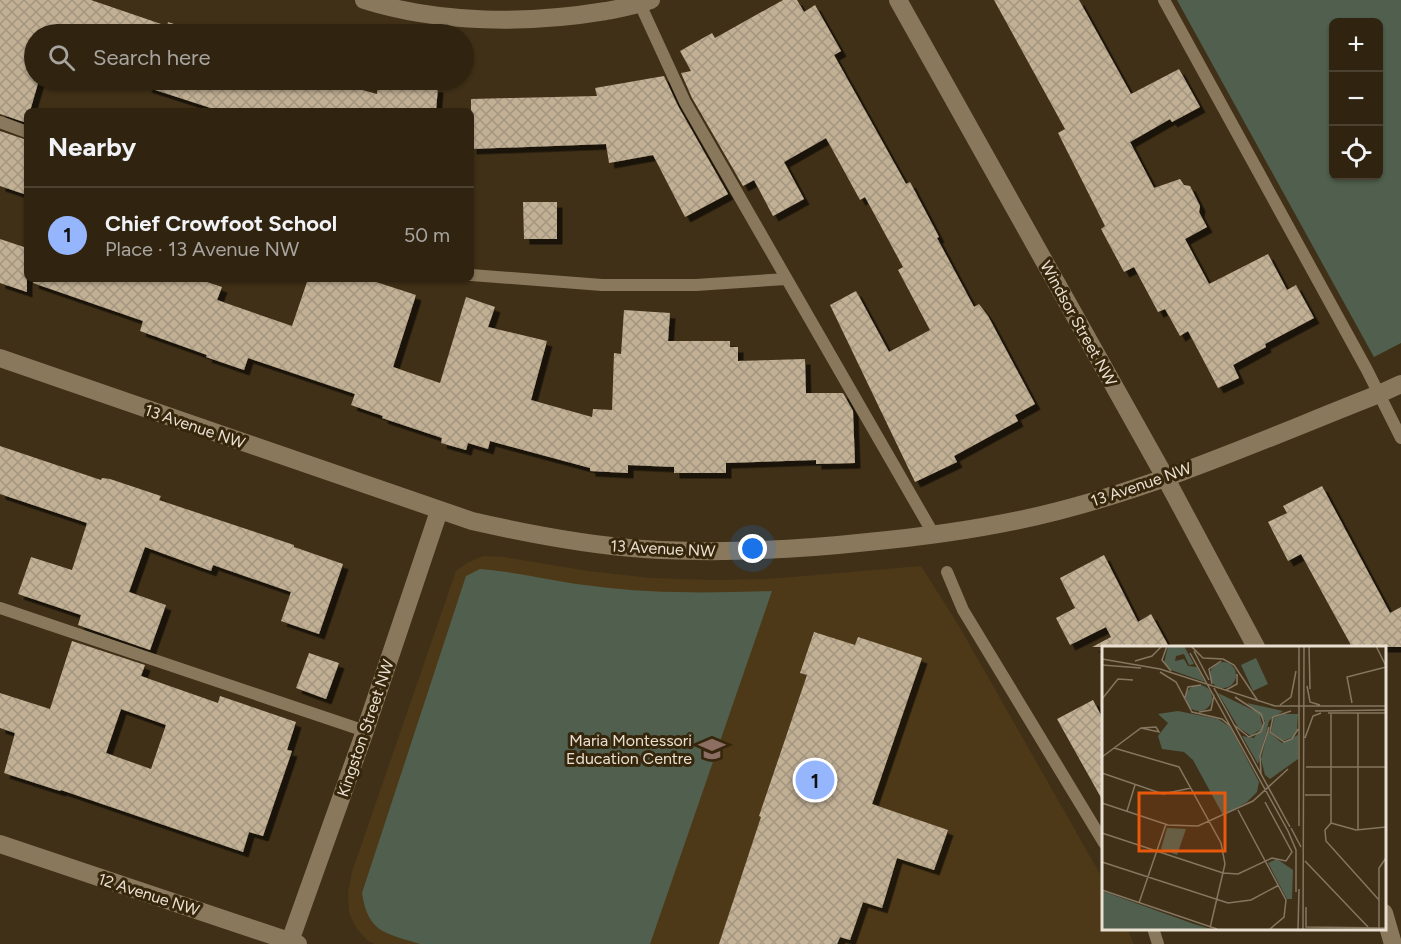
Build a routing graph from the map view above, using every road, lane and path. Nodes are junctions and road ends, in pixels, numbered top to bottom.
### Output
1 (364, 0) edge
2 (898, 0) edge
3 (1164, 0) edge
4 (645, 2) edge
5 (0, 122) edge
6 (24, 131) edge
7 (474, 275) edge
8 (786, 279) junction
9 (0, 358) edge
10 (1401, 384) edge
11 (1379, 394) junction
12 (1401, 438) edge
13 (1165, 477) junction
14 (439, 511) junction
15 (934, 535) junction
16 (947, 572) dead end
17 (0, 609) edge
18 (1255, 646) edge
19 (365, 731) junction
20 (1102, 840) edge
21 (0, 844) edge
22 (1386, 920) edge
23 (1154, 929) edge
24 (292, 943) edge
25 (1158, 944) edge
26 (1393, 944) edge

1 - 4 street
2 - 13 street, Windsor Street NW
3 - 11 lane
4 - 8 lane
5 - 6 lane
7 - 8 lane
8 - 15 lane
9 - 14 street, 13 Avenue NW
10 - 11 street, 13 Avenue NW
11 - 12 lane
11 - 13 street, 13 Avenue NW
13 - 15 street, 13 Avenue NW
13 - 18 street, Windsor Street NW
14 - 15 street, 13 Avenue NW
14 - 19 street, Kingston Street NW
16 - 20 lane
17 - 19 lane
19 - 24 street, Kingston Street NW
21 - 24 street, 12 Avenue NW
22 - 26 street
23 - 25 lane

